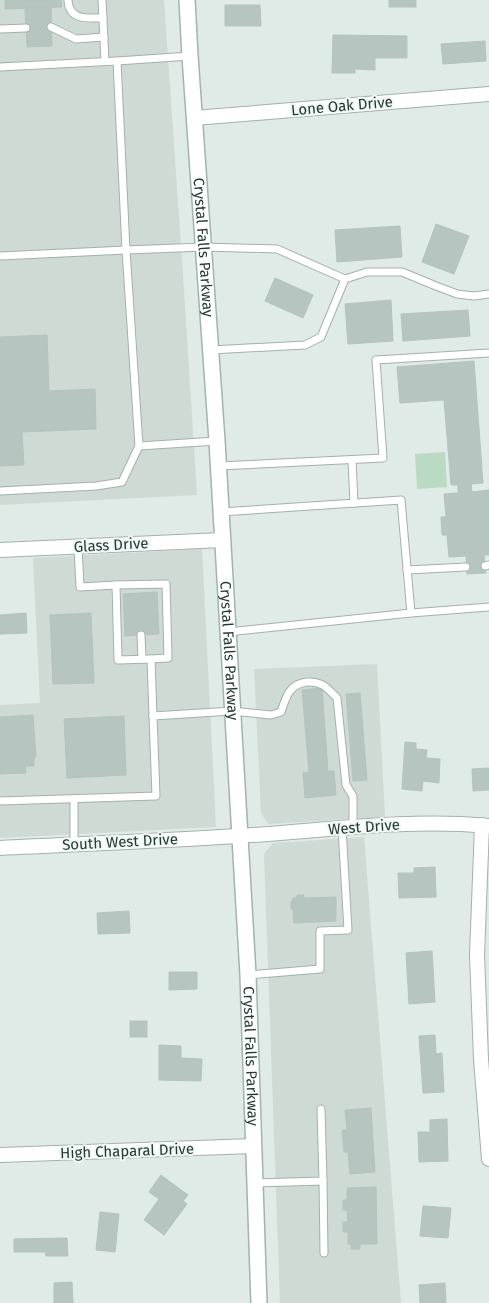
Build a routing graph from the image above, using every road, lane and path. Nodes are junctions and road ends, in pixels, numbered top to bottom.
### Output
1 (68, 0) edge
2 (102, 0) edge
3 (187, 0) edge
4 (103, 18) junction
5 (51, 27) dead end
6 (0, 28) edge
7 (26, 28) dead end
8 (104, 37) junction
9 (190, 56) junction
10 (105, 61) junction
11 (118, 61) junction
12 (0, 67) edge
13 (489, 94) edge
14 (194, 118) junction
15 (204, 247) junction
16 (126, 250) junction
17 (0, 256) edge
18 (345, 279) junction
19 (489, 294) edge
20 (211, 350) junction
21 (489, 353) edge
22 (217, 441) junction
23 (139, 446) junction
24 (352, 460) junction
25 (218, 466) junction
26 (0, 491) edge
27 (354, 503) junction
28 (220, 512) junction
29 (222, 540) junction
30 (78, 547) junction
31 (0, 550) edge
32 (466, 567) dead end
33 (407, 570) junction
34 (140, 585) junction
35 (116, 586) junction
36 (140, 593) dead end
37 (489, 607) edge
38 (411, 613) junction
39 (228, 632) junction
40 (141, 635) dead end
41 (142, 659) junction
42 (151, 659) junction
43 (232, 711) junction
44 (153, 716) junction
45 (74, 799) junction
46 (0, 801) edge
47 (485, 826) edge
48 (347, 828) junction
49 (240, 836) junction
50 (74, 844) junction
51 (0, 848) edge
52 (248, 975) junction
53 (485, 1059) edge
54 (321, 1109) dead end
55 (253, 1146) junction
56 (0, 1155) edge
57 (489, 1159) edge
58 (323, 1182) junction
59 (255, 1183) junction
60 (324, 1253) dead end
61 (259, 1303) edge

1 - 4 lane
2 - 4 lane
3 - 9 main road, Crystal Falls Parkway
4 - 8 lane
5 - 8 lane
6 - 7 lane
8 - 10 lane
9 - 11 lane
9 - 14 main road, Crystal Falls Parkway
10 - 11 lane
10 - 12 lane
11 - 16 lane
13 - 14 street, Lone Oak Drive
14 - 15 main road, Crystal Falls Parkway
15 - 16 lane
15 - 18 lane
15 - 20 main road, Crystal Falls Parkway
16 - 17 lane
16 - 23 lane
18 - 19 lane
18 - 20 lane
20 - 22 main road, Crystal Falls Parkway
21 - 24 lane
22 - 23 lane
22 - 25 main road, Crystal Falls Parkway
23 - 26 lane
24 - 25 lane
24 - 27 lane
25 - 28 main road, Crystal Falls Parkway
27 - 28 lane
27 - 33 lane
28 - 29 main road, Crystal Falls Parkway
29 - 30 street, Glass Drive
29 - 39 main road, Crystal Falls Parkway
30 - 31 street, Glass Drive
30 - 35 lane
32 - 33 lane
33 - 38 lane
34 - 35 lane
34 - 36 lane
34 - 42 lane
35 - 41 lane
37 - 38 lane
38 - 39 lane
39 - 43 main road, Crystal Falls Parkway
40 - 41 lane
41 - 42 lane
42 - 44 lane
43 - 44 lane
43 - 48 lane
43 - 49 main road, Crystal Falls Parkway
44 - 45 lane
45 - 46 lane
45 - 50 lane
47 - 48 street, West Drive
47 - 53 street
48 - 49 street, West Drive
48 - 52 lane
49 - 50 street, South West Drive
49 - 52 main road, Crystal Falls Parkway
50 - 51 street, South West Drive
52 - 55 main road, Crystal Falls Parkway
53 - 57 street
54 - 58 lane
55 - 56 street, High Chaparal Drive
55 - 59 main road, Crystal Falls Parkway
58 - 59 lane
58 - 60 lane
59 - 61 main road, Crystal Falls Parkway

